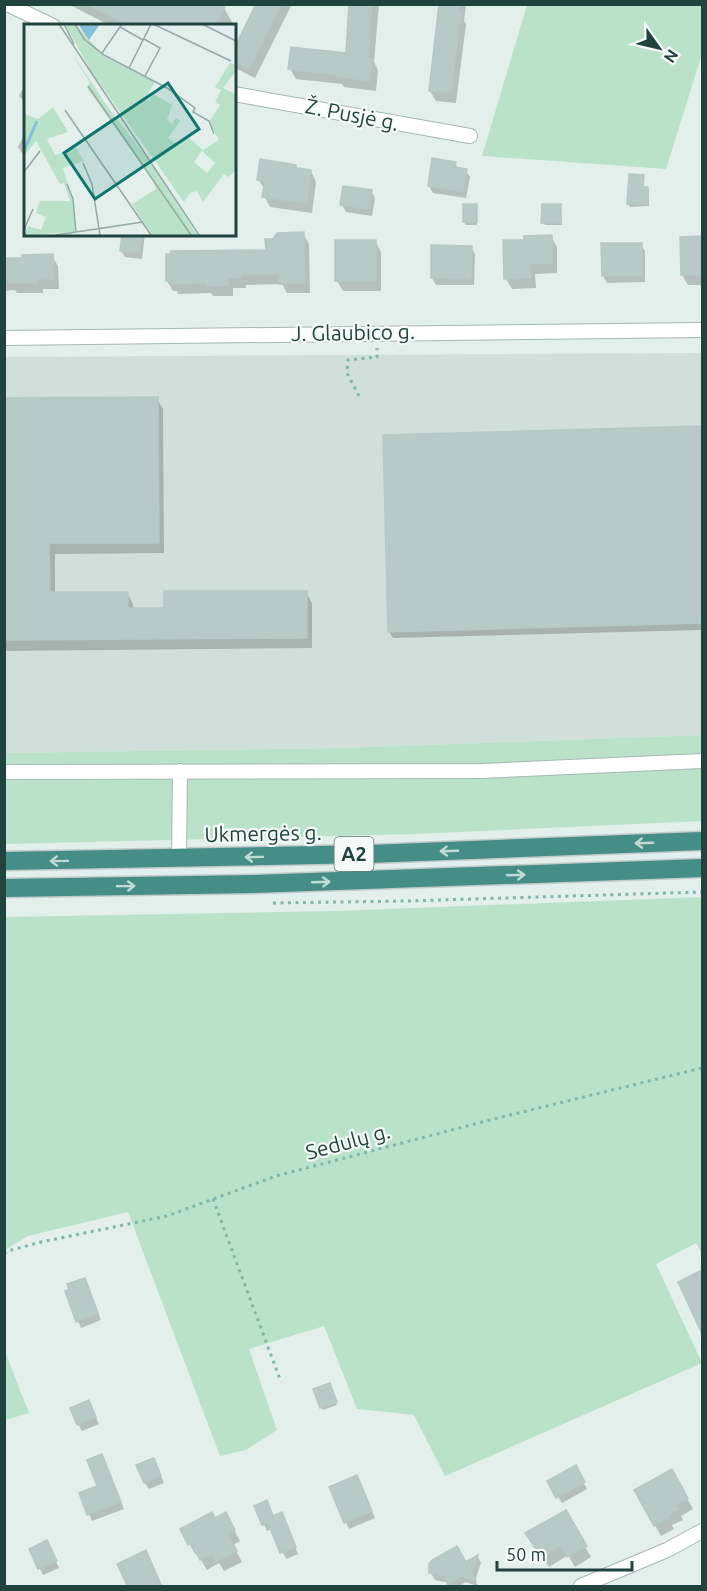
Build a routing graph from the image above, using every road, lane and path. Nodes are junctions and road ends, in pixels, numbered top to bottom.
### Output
1 (7, 4) edge
2 (49, 24) edge
3 (236, 94) edge
4 (470, 136) dead end
5 (702, 330) edge
6 (376, 333) junction
7 (4, 338) edge
8 (359, 396) dead end
9 (702, 761) edge
10 (180, 771) junction
11 (4, 772) edge
12 (702, 841) edge
13 (179, 859) junction
14 (4, 861) edge
15 (702, 868) edge
16 (4, 888) edge
17 (702, 892) edge
18 (265, 903) dead end
19 (702, 1068) edge
20 (213, 1199) junction
21 (4, 1254) edge
22 (281, 1382) dead end
23 (702, 1531) edge
24 (581, 1587) edge

1 - 2 street
3 - 4 street, Ž. Pusjė g.
5 - 6 street, J. Glaubico g.
6 - 7 street, J. Glaubico g.
6 - 8 path
9 - 10 street
10 - 11 street
10 - 13 street
12 -> 13 highway, Ukmergės g. / A2
13 -> 14 highway, Ukmergės g. / A2
16 -> 15 highway, A2
17 - 18 path
19 - 20 path, Sedulų g.
20 - 21 path, Sedulų g.
20 - 22 path
23 - 24 street

